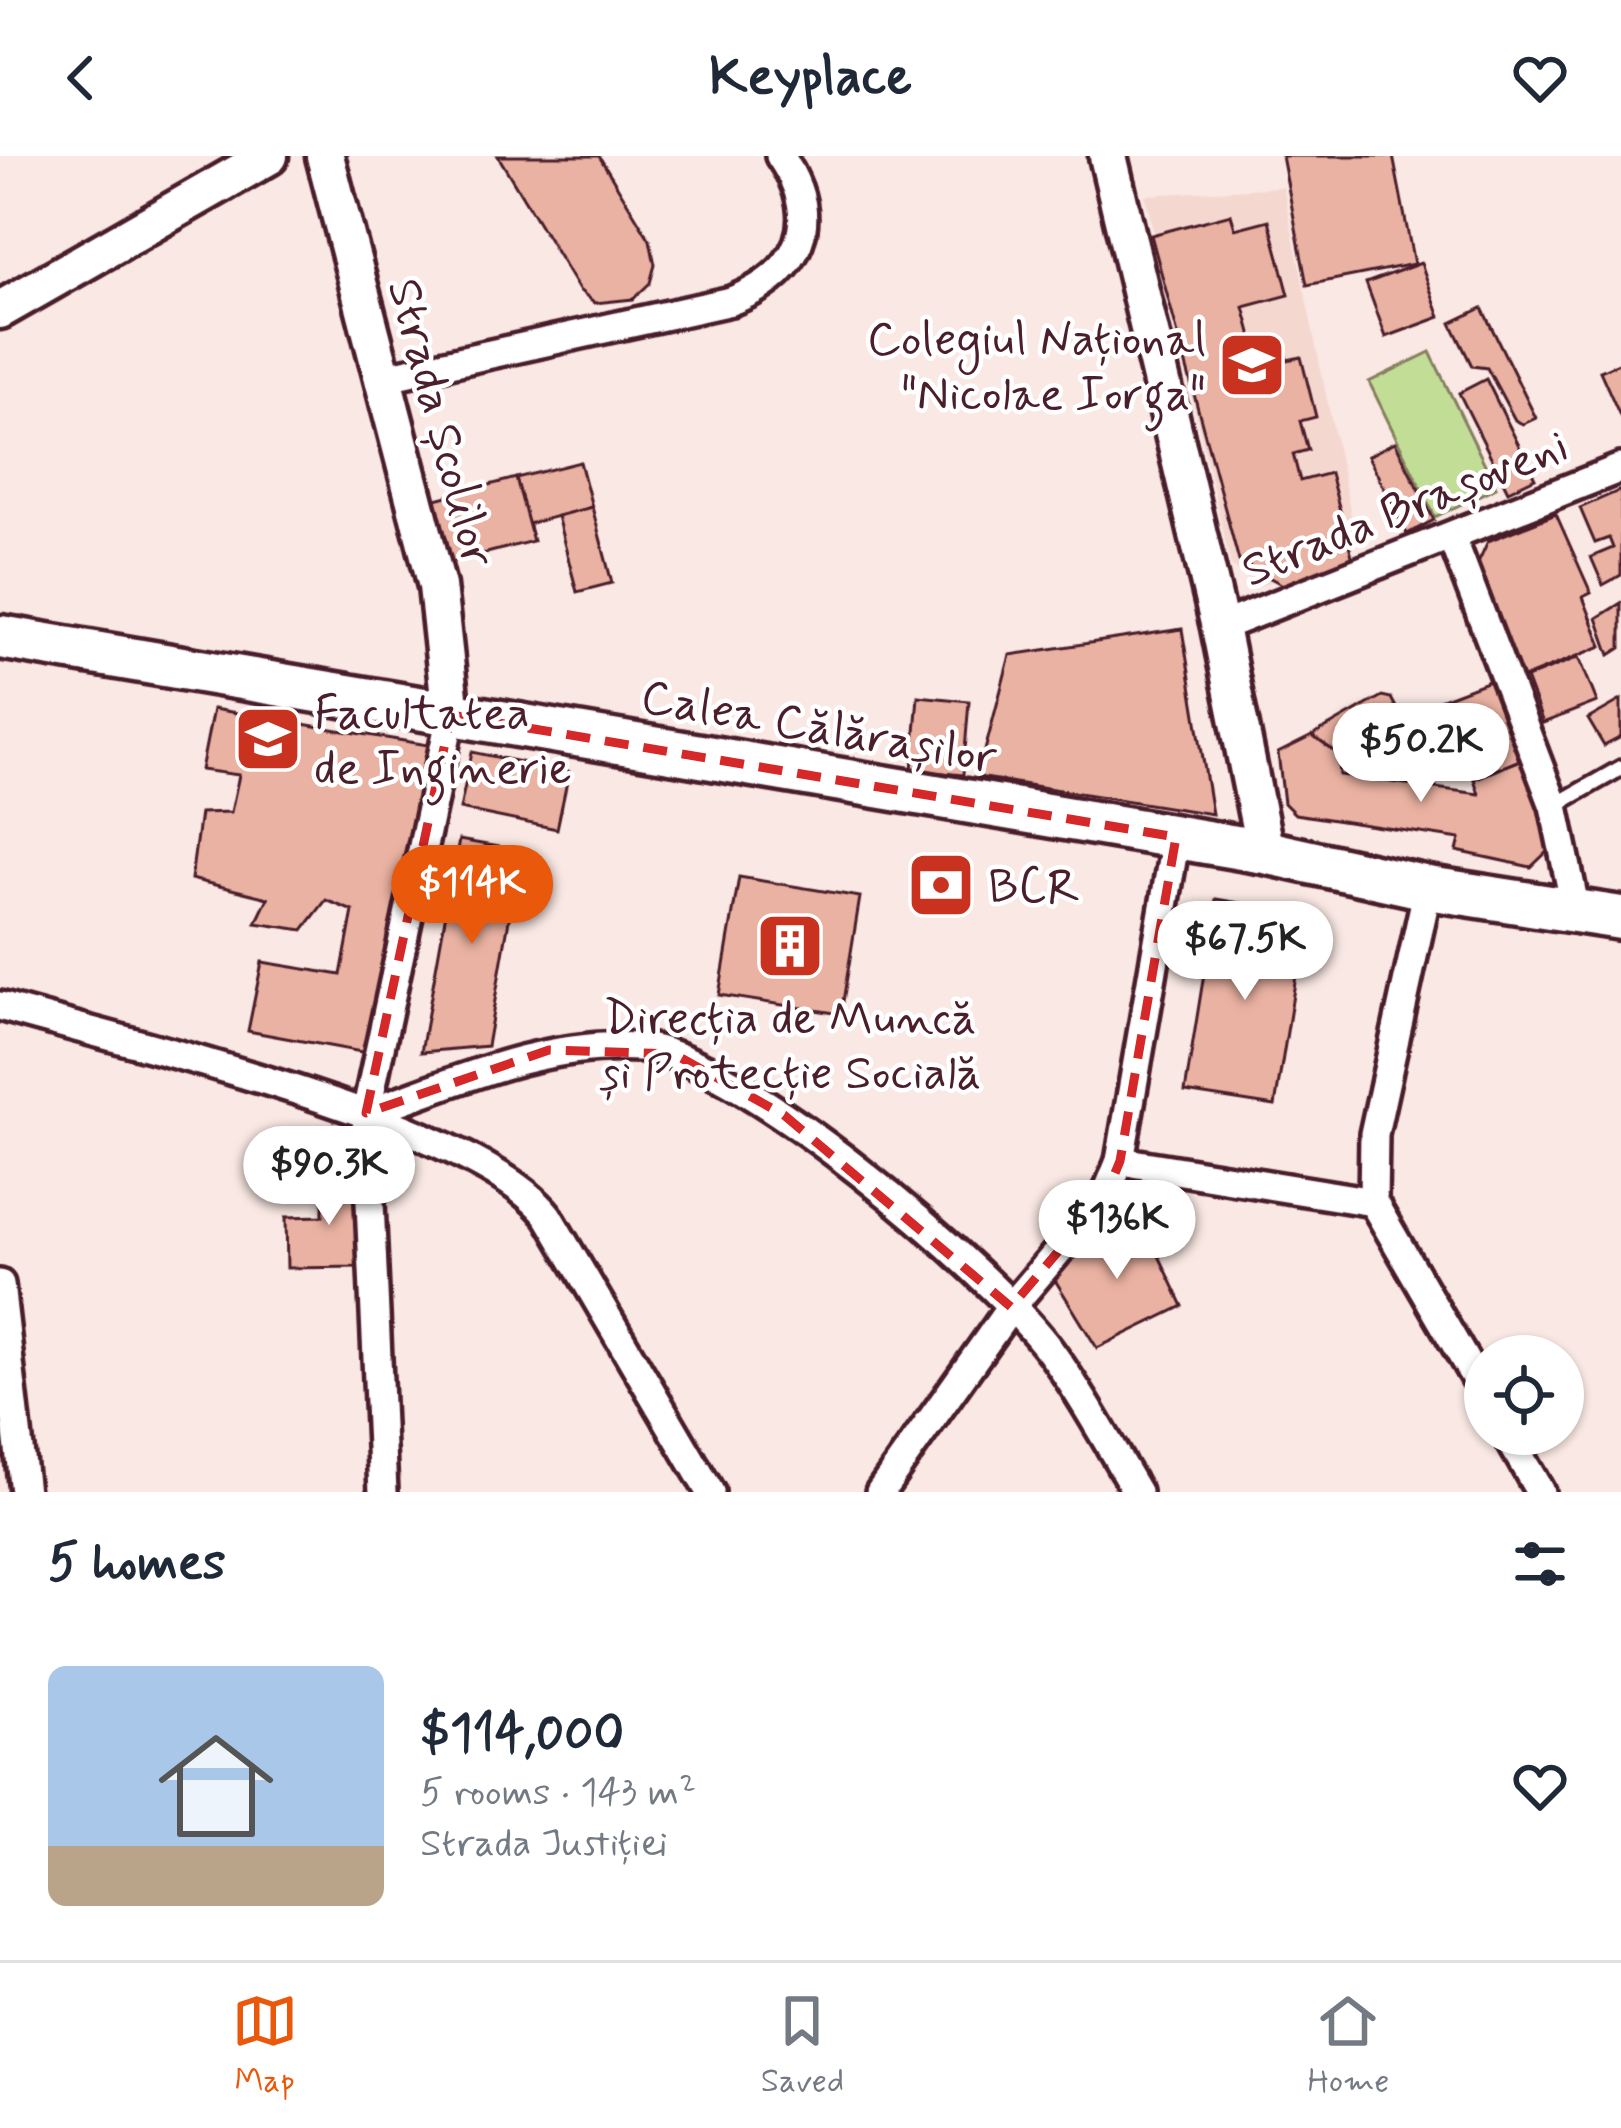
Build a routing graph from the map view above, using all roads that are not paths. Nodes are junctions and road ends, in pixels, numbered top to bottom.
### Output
1 (269, 156) edge
2 (325, 156) edge
3 (780, 156) edge
4 (1108, 156) edge
5 (0, 310) edge
6 (382, 378) junction
7 (1621, 467) edge
8 (1452, 538) junction
9 (1220, 627) junction
10 (0, 637) edge
11 (451, 716) junction
12 (1621, 768) edge
13 (1555, 806) junction
14 (1176, 837) junction
15 (1265, 852) junction
16 (1428, 888) junction
17 (1576, 911) junction
18 (1621, 918) edge
19 (0, 1006) edge
20 (366, 1113) junction
21 (1120, 1161) junction
22 (1373, 1202) junction
23 (0, 1285) edge
24 (1011, 1307) junction
25 (1464, 1359) edge
26 (1519, 1455) edge
27 (24, 1492) edge
28 (383, 1492) edge
29 (710, 1492) edge
30 (880, 1492) edge
31 (1137, 1492) edge
32 (1540, 1492) edge

1 - 5 main road
2 - 6 main road, Strada Școlilor
3 - 6 street
4 - 9 main road
6 - 11 main road, Strada Școlilor
7 - 8 street, Strada Brașoveni
8 - 9 street, Strada Brașoveni
8 - 13 street
9 - 15 main road
10 - 11 main road, Calea Călărașilor
11 - 14 main road, Calea Călărașilor
11 - 20 street
12 - 13 lane
13 - 17 street
14 - 15 main road, Calea Călărașilor
14 - 21 street
15 - 16 main road, Calea Călărașilor
16 - 17 main road, Calea Călărașilor
16 - 22 street
17 - 18 main road, Calea Călărașilor
19 - 20 street
20 - 24 street
20 - 28 street
20 - 29 street
21 - 22 street
21 - 24 street
22 - 25 street
23 - 27 street
24 - 30 street
24 - 31 street
26 - 32 street

